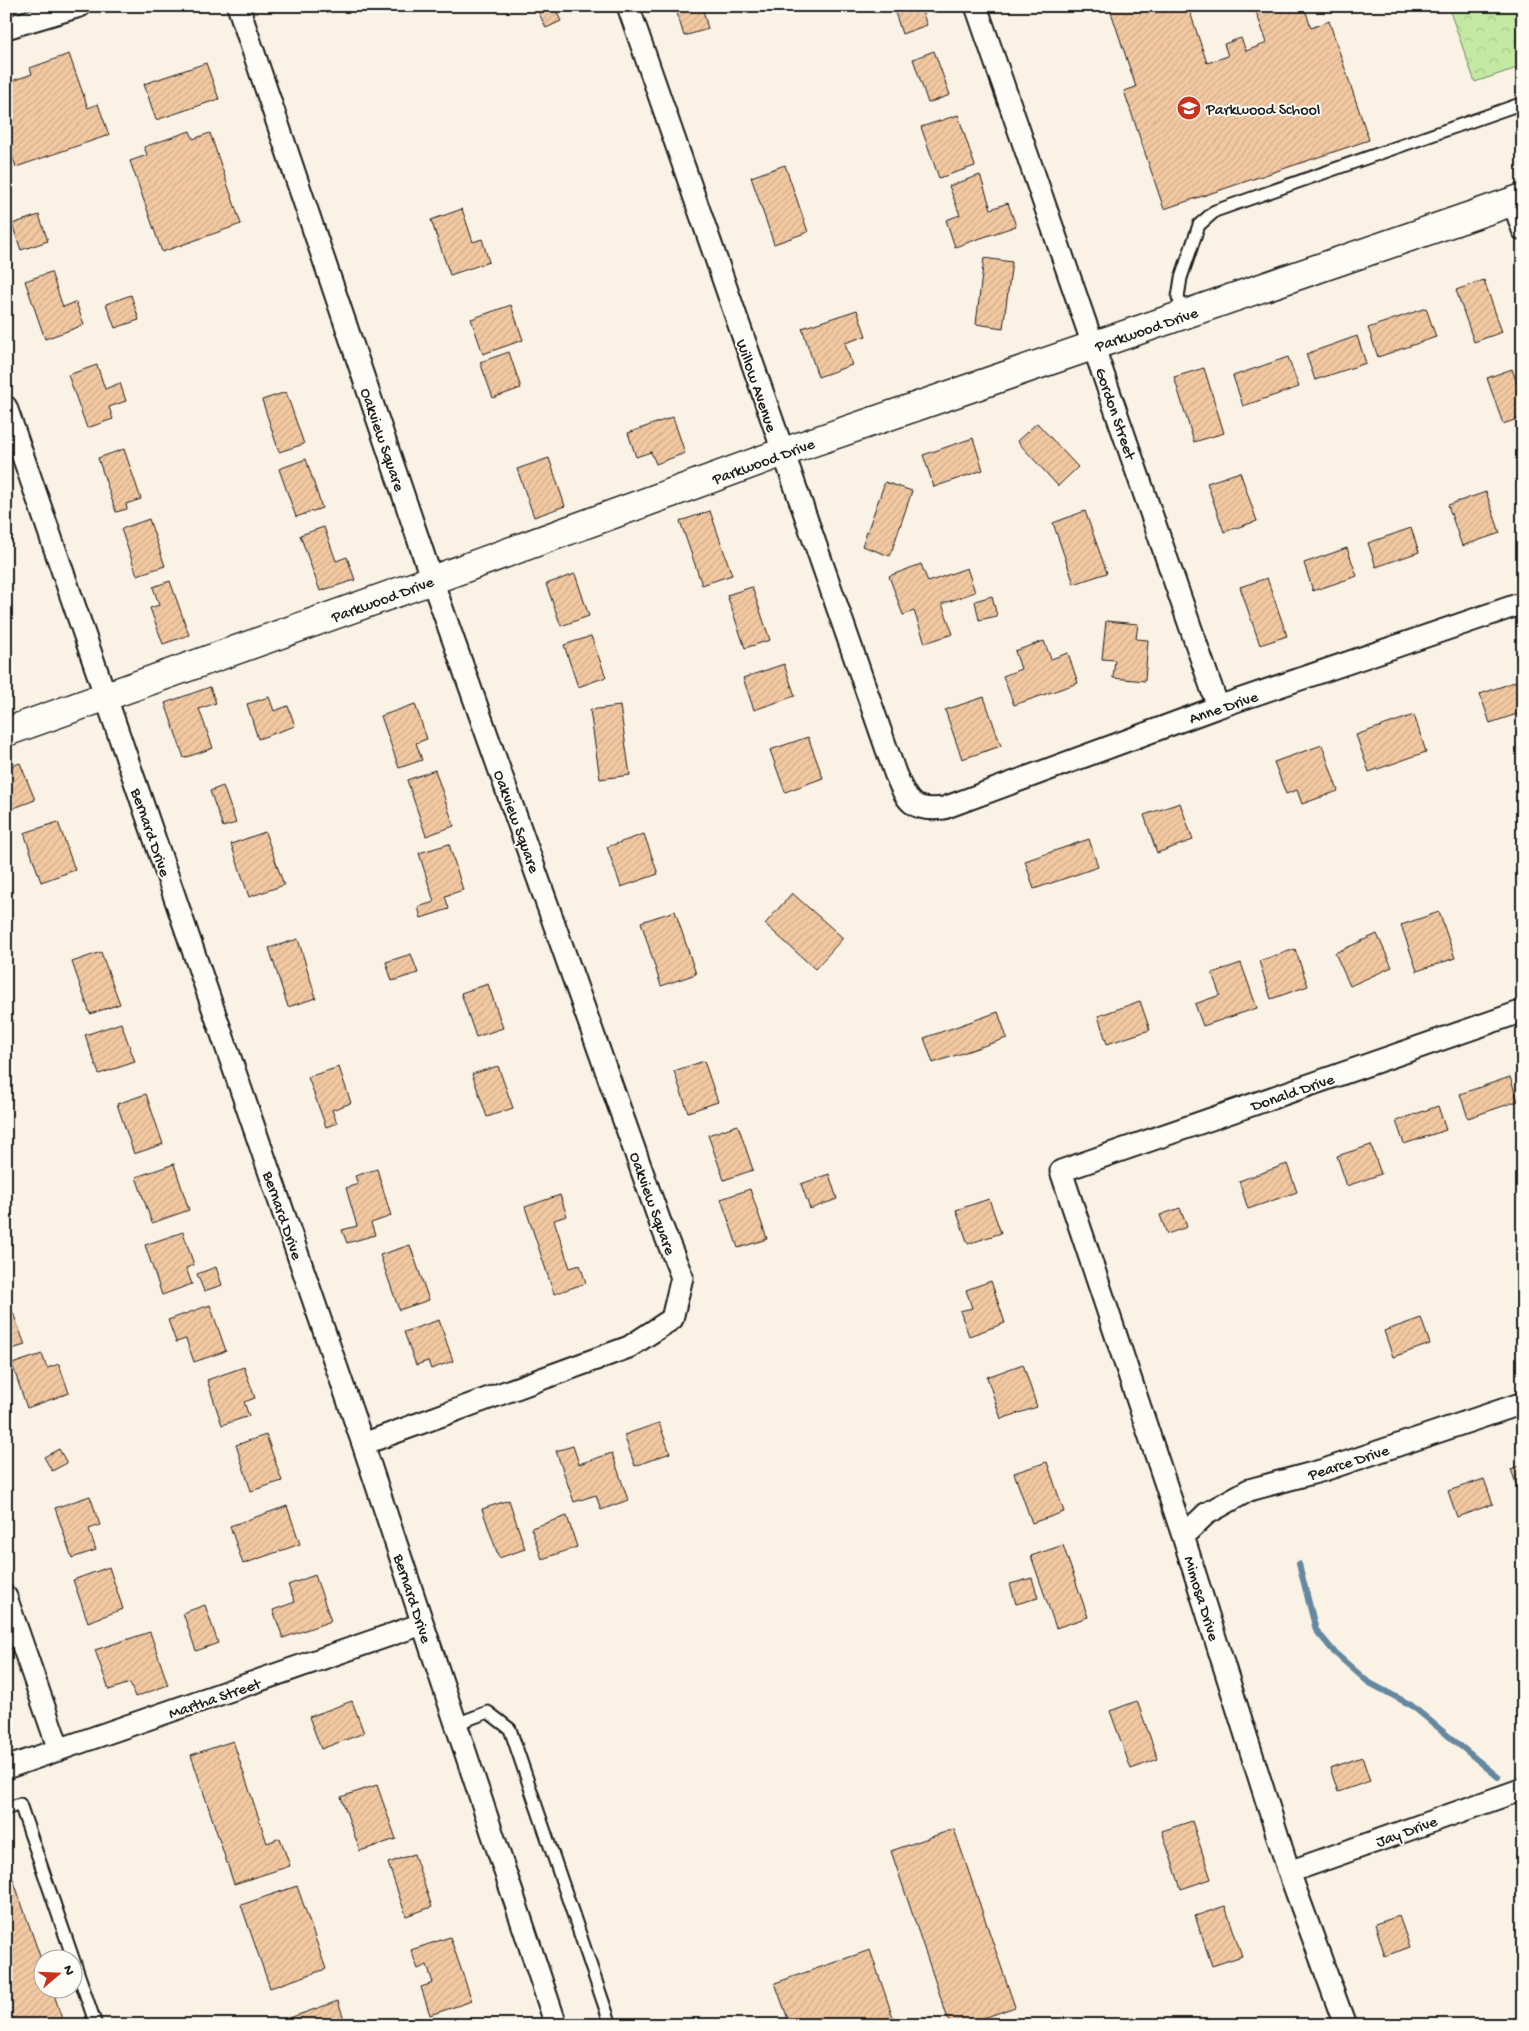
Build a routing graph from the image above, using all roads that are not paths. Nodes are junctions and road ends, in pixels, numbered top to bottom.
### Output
1 (80, 6) edge
2 (238, 6) edge
3 (628, 6) edge
4 (976, 6) edge
5 (6, 28) edge
6 (1523, 103) edge
7 (1518, 200) edge
8 (1523, 230) edge
9 (1184, 314) junction
10 (1094, 346) junction
11 (6, 407) edge
12 (781, 453) junction
13 (432, 580) junction
14 (1523, 603) edge
15 (106, 697) junction
16 (1218, 707) junction
17 (6, 732) edge
18 (925, 810) joint
19 (1523, 1011) edge
20 (1061, 1171) joint
21 (1523, 1403) edge
22 (363, 1444) junction
23 (1183, 1536) junction
24 (6, 1597) edge
25 (422, 1624) junction
26 (456, 1724) junction
27 (59, 1750) junction
28 (6, 1768) edge
29 (1523, 1789) edge
30 (6, 1809) edge
31 (1289, 1872) junction
32 (96, 2025) edge
33 (556, 2025) edge
34 (611, 2025) edge
35 (1344, 2025) edge

1 - 5 street
2 - 13 street, Oakview Square
3 - 12 street, Willow Avenue
4 - 10 street, Gordon Street
6 - 9 lane
7 - 8 street
7 - 9 street, Parkwood Drive
9 - 10 street, Parkwood Drive
10 - 12 street, Parkwood Drive
10 - 16 street, Gordon Street
11 - 15 street, Bernard Drive
12 - 13 street, Parkwood Drive
12 - 18 street, Willow Avenue
13 - 15 street, Parkwood Drive
13 - 22 street, Oakview Square
14 - 16 street, Anne Drive
15 - 17 street, Parkwood Drive
15 - 22 street, Bernard Drive
16 - 18 street, Anne Drive
19 - 20 street, Donald Drive
20 - 23 street, Mimosa Drive
21 - 23 street, Pearce Drive
22 - 25 street, Bernard Drive
23 - 31 street, Mimosa Drive
24 - 27 street
25 - 26 street, Bernard Drive
25 - 27 street, Martha Street
26 - 33 street, Bernard Drive
26 - 34 lane
27 - 28 street, Martha Street
29 - 31 street, Jay Drive
30 - 32 lane
31 - 35 street, Mimosa Drive

